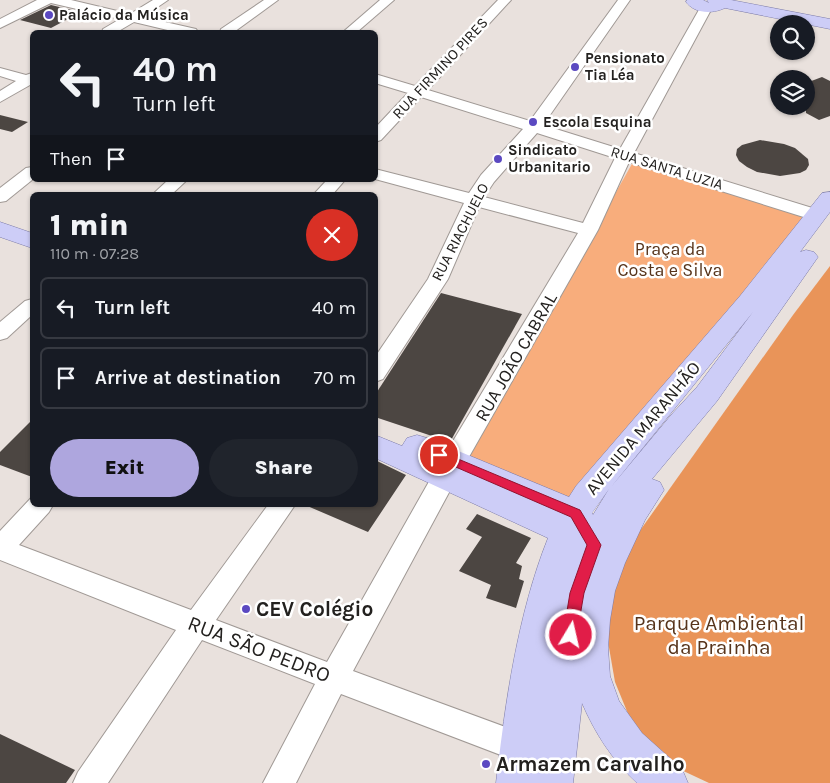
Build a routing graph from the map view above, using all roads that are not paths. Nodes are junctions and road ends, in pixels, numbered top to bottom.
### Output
1 (47, 0) edge
2 (55, 0) edge
3 (162, 0) edge
4 (272, 0) edge
5 (388, 0) edge
6 (505, 0) edge
7 (624, 0) edge
8 (676, 0) edge
9 (707, 3) edge
10 (770, 17) edge
11 (132, 18) junction
12 (0, 24) edge
13 (830, 24) edge
14 (815, 26) edge
15 (830, 29) edge
16 (111, 30) edge
17 (183, 30) edge
18 (229, 30) edge
19 (350, 30) edge
20 (0, 72) edge
21 (30, 79) edge
22 (378, 79) edge
23 (30, 80) edge
24 (418, 90) junction
25 (0, 97) edge
26 (534, 127) junction
27 (378, 134) edge
28 (625, 154) junction
29 (30, 174) edge
30 (378, 175) edge
31 (176, 182) edge
32 (334, 182) edge
33 (164, 192) edge
34 (325, 192) edge
35 (0, 197) edge
36 (474, 199) junction
37 (825, 213) edge
38 (0, 216) edge
39 (30, 227) edge
40 (0, 229) edge
41 (589, 230) junction
42 (30, 240) edge
43 (21, 313) edge
44 (0, 333) edge
45 (378, 369) edge
46 (378, 430) edge
47 (378, 447) edge
48 (450, 470) junction
49 (38, 507) edge
50 (281, 507) edge
51 (594, 523) junction
52 (0, 548) edge
53 (196, 625) junction
54 (334, 678) junction
55 (519, 747) junction
56 (89, 783) edge
57 (279, 783) edge
58 (516, 783) edge
59 (553, 783) edge
60 (668, 783) edge

1 - 12 street
2 - 11 street
3 - 11 street
4 - 18 street
5 - 19 street
6 - 24 street, RUA FIRMINO PIRES
7 - 26 street, RUA RIACHUELO
8 - 9 main road
9 - 10 main road
9 - 13 main road
9 - 28 street, RUA JOÃO CABRAL
11 - 16 street
11 - 17 street
14 - 15 main road
20 - 21 street
22 - 24 street, RUA SANTA LUZIA
23 - 25 street
24 - 26 street, RUA SANTA LUZIA
24 - 27 street, RUA FIRMINO PIRES
26 - 28 street, RUA SANTA LUZIA
26 - 36 street, RUA RIACHUELO
28 - 37 street, RUA SANTA LUZIA
28 - 41 street, RUA JOÃO CABRAL
29 - 35 street
30 - 36 street
31 - 33 street
32 - 34 street
36 - 41 street
36 - 45 street, RUA RIACHUELO
37 - 51 main road, AVENIDA MARANHÃO
37 - 51 main road, AVENIDA MARANHÃO
38 - 39 main road
40 - 42 main road
41 - 48 street, RUA JOÃO CABRAL
43 - 44 street
46 - 48 main road
47 - 48 main road
48 - 51 main road
48 - 54 street, RUA JOÃO CABRAL
49 - 52 street
50 - 53 street
51 - 55 main road, AVENIDA MARANHÃO
51 - 59 main road, AVENIDA MARANHÃO
51 - 60 main road
52 - 53 street, RUA SÃO PEDRO
53 - 54 street, RUA SÃO PEDRO
53 - 56 street
54 - 55 street, RUA SÃO PEDRO
54 - 57 street, RUA JOÃO CABRAL
55 - 58 main road, AVENIDA MARANHÃO

